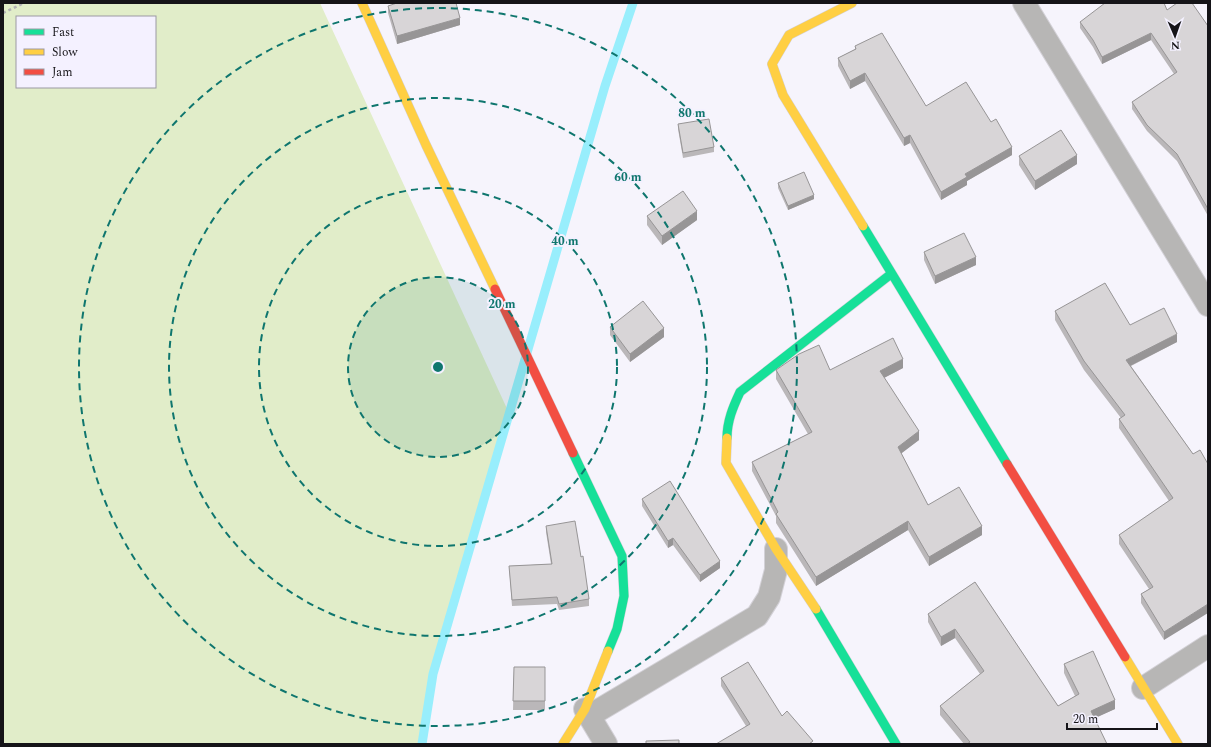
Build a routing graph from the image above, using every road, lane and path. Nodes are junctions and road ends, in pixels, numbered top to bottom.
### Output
1 (24, 3) edge
2 (362, 3) edge
3 (852, 3) edge
4 (1024, 3) edge
5 (3, 13) edge
6 (891, 274) junction
7 (1208, 305) edge
8 (776, 548) junction
9 (1208, 646) edge
10 (1143, 688) junction
11 (587, 712) junction
12 (563, 744) edge
13 (606, 744) edge
14 (896, 744) edge
15 (1178, 744) edge

1 - 5 path
2 - 11 street
3 - 6 street
4 - 7 street
6 - 8 street
6 - 10 street
8 - 11 street
8 - 14 street
9 - 10 street
10 - 15 street
11 - 12 street
11 - 13 street

